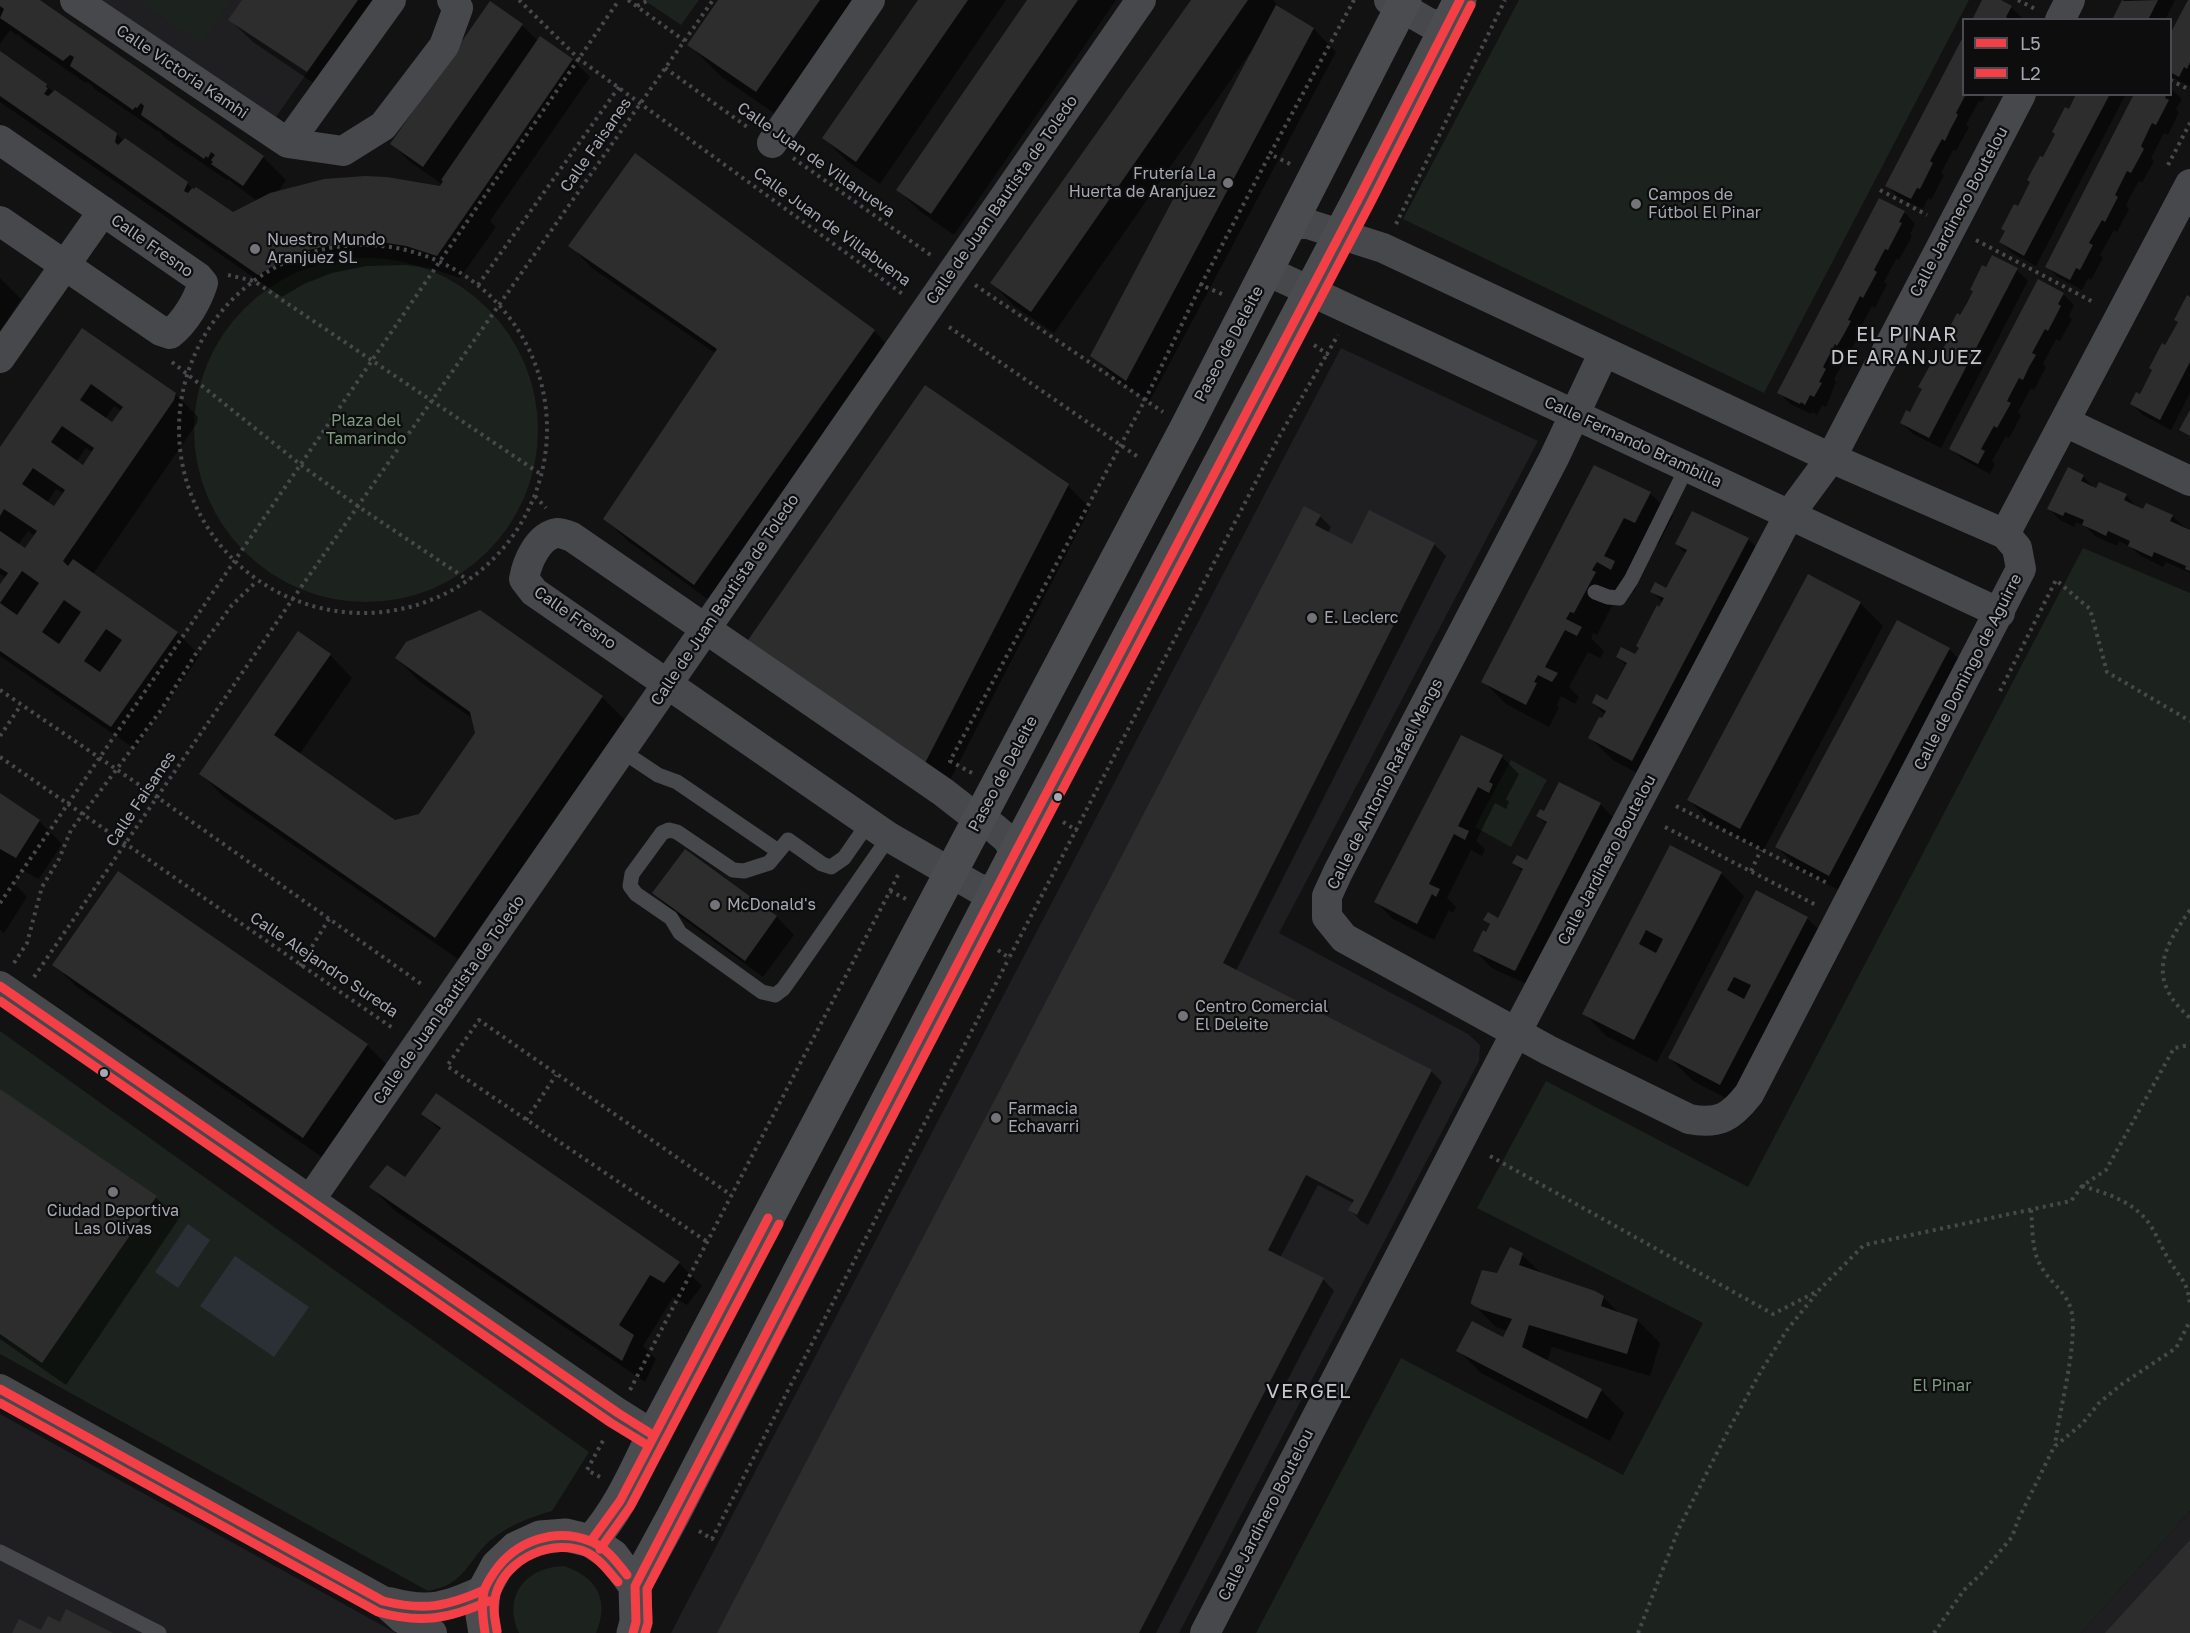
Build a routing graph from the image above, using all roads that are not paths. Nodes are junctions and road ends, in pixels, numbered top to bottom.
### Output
1 (75, 0) edge
2 (391, 0) edge
3 (452, 0) edge
4 (870, 0) edge
5 (1141, 0) edge
6 (2070, 0) edge
7 (1398, 2) edge
8 (1453, 13) edge
9 (2061, 18) edge
10 (2019, 96) edge
11 (0, 140) edge
12 (288, 143) junction
13 (772, 143) road end
14 (2177, 178) edge
15 (103, 211) junction
16 (0, 221) edge
17 (1291, 224) junction
18 (1340, 234) junction
19 (65, 266) junction
20 (1267, 271) junction
21 (1310, 291) junction
22 (1604, 352) junction
23 (0, 358) edge
24 (1575, 415) junction
25 (2065, 422) junction
26 (1831, 458) junction
27 (1687, 467) junction
28 (2190, 481) edge
29 (1789, 515) junction
30 (2005, 534) junction
31 (1595, 592) dead end
32 (2000, 613) junction
33 (705, 628) junction
34 (668, 683) junction
35 (622, 750) junction
36 (979, 820) junction
37 (879, 829) junction
38 (778, 851) junction
39 (1016, 851) junction
40 (950, 874) junction
41 (998, 890) junction
42 (5, 977) edge
43 (1517, 1032) junction
44 (1719, 1120) joint
45 (310, 1200) junction
46 (0, 1389) edge
47 (653, 1435) junction
48 (591, 1541) junction
49 (0, 1552) edge
50 (635, 1586) junction
51 (484, 1590) junction
52 (383, 1601) junction
53 (159, 1633) edge
54 (432, 1633) edge
55 (485, 1633) edge
56 (633, 1633) edge
57 (1205, 1633) edge

1 - 12 street, Calle Victoria Kamhi
2 - 12 street
3 - 12 street, Calle Victoria Kamhi
4 - 13 street
5 - 33 street, Calle de Juan Bautista de Toledo
6 - 9 street
7 - 8 street
7 - 17 main road, Paseo de Deleite
8 - 18 main road
10 - 26 street, Calle Jardinero Boutelou
11 - 15 street, Calle Fresno
14 - 25 street
15 - 19 street
15 - 19 street, Calle Fresno
16 - 19 street
17 - 18 street
17 - 20 main road, Paseo de Deleite
18 - 21 main road
18 - 22 street
19 - 23 street
20 - 21 street, Calle Fernando Brambilla
20 - 36 main road, Paseo de Deleite
21 - 24 street, Calle Fernando Brambilla
21 - 39 main road
22 - 24 street, Calle de Antonio Rafael Mengs
22 - 26 street
24 - 27 street, Calle Fernando Brambilla
24 - 43 street, Calle de Antonio Rafael Mengs
25 - 28 street
25 - 30 street
26 - 29 street, Calle Jardinero Boutelou
26 - 30 street
27 - 29 street, Calle Fernando Brambilla
27 - 31 lane
29 - 32 street, Calle Fernando Brambilla
29 - 43 street, Calle Jardinero Boutelou
30 - 32 street, Calle de Domingo de Aguirre
32 - 44 street, Calle de Domingo de Aguirre
33 - 34 street, Calle de Juan Bautista de Toledo
33 - 34 street, Calle Fresno
33 - 36 street, Calle Fresno
34 - 35 street, Calle de Juan Bautista de Toledo
34 - 37 street, Calle Fresno
35 - 38 lane
35 - 45 street, Calle de Juan Bautista de Toledo
36 - 39 street, Calle Fresno
36 - 40 main road, Paseo de Deleite
37 - 38 lane
37 - 38 lane
37 - 40 street, Calle Fresno
39 - 41 main road
40 - 41 street, Calle Fresno
40 - 47 main road, Paseo de Deleite
41 - 50 main road
42 - 45 street
43 - 44 street, Calle de Antonio Rafael Mengs
43 - 57 street, Calle Jardinero Boutelou
45 - 47 street
46 - 52 street
47 - 48 main road, Paseo de Deleite
48 - 50 main road
48 - 51 main road
49 - 53 lane
50 - 56 main road
51 - 52 street
51 - 55 main road
52 - 54 street

